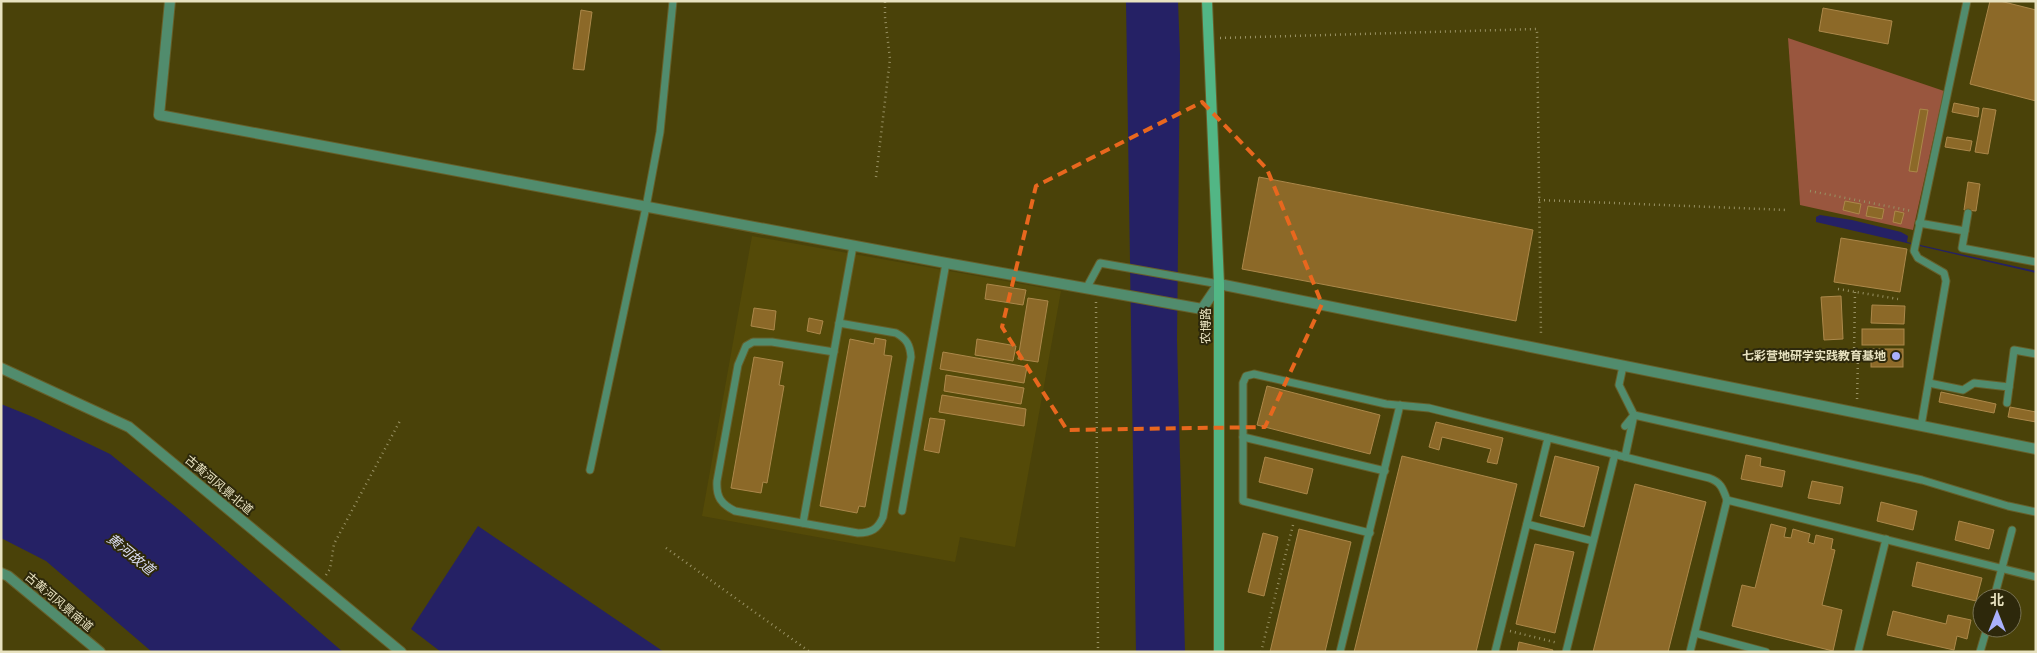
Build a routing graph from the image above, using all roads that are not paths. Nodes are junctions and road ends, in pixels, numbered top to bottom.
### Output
1 (170, 1) edge
2 (673, 1) edge
3 (1207, 1) edge
4 (1967, 1) edge
5 (646, 207) junction
6 (1968, 213) dead end
7 (1919, 223) junction
8 (1965, 231) junction
9 (853, 246) junction
10 (2036, 262) edge
11 (946, 263) junction
12 (1219, 284) junction
13 (1091, 290) junction
14 (840, 323) junction
15 (834, 352) junction
16 (2036, 354) edge
17 (1623, 366) junction
18 (1, 368) edge
19 (1929, 383) junction
20 (2009, 387) junction
21 (2007, 403) dead end
22 (1400, 406) junction
23 (1634, 415) junction
24 (1625, 426) dead end
25 (1921, 426) junction
26 (1243, 436) junction
27 (1548, 438) junction
28 (2036, 449) edge
29 (1615, 454) junction
30 (1625, 457) junction
31 (590, 470) dead end
32 (1385, 471) junction
33 (1727, 500) junction
34 (902, 511) dead end
35 (2036, 512) edge
36 (803, 523) junction
37 (1527, 524) junction
38 (2012, 530) dead end
39 (1370, 533) junction
40 (1886, 539) junction
41 (1593, 541) junction
42 (2002, 568) junction
43 (1, 573) edge
44 (2036, 577) edge
45 (1997, 588) edge
46 (1695, 633) junction
47 (1984, 638) edge
48 (1567, 648) edge
49 (100, 652) edge
50 (401, 652) edge
51 (1219, 652) edge
52 (1340, 652) edge
53 (1495, 652) edge
54 (1690, 652) edge
55 (1766, 652) edge
56 (1858, 652) edge
57 (1980, 652) edge

1 - 5 street
2 - 5 lane
3 - 12 street, 农博路
4 - 7 lane
5 - 9 street
5 - 31 lane
6 - 8 lane
7 - 8 lane
7 - 19 lane
8 - 10 lane
9 - 11 street
9 - 14 lane
11 - 13 street
11 - 34 lane
12 - 13 street
12 - 13 lane
12 - 17 street
12 - 51 street, 农博路
14 - 15 lane
14 - 36 lane
15 - 36 lane
15 - 36 lane
16 - 20 lane
17 - 23 lane
17 - 25 street
18 - 50 street, 古黄河风景北道
19 - 20 lane
19 - 25 lane
20 - 21 lane
22 - 26 lane
22 - 27 lane
22 - 32 lane
23 - 24 lane
23 - 30 lane
23 - 35 lane
25 - 28 street
26 - 32 lane
26 - 39 lane
27 - 29 lane
27 - 37 lane
29 - 30 lane
29 - 41 lane
30 - 33 lane
32 - 39 lane
33 - 40 lane
33 - 46 lane
37 - 41 lane
37 - 53 lane
38 - 42 lane
39 - 52 lane
40 - 42 lane
40 - 56 lane
41 - 48 lane
42 - 44 lane
42 - 45 lane
43 - 49 street, 古黄河风景南道
46 - 54 lane
46 - 55 lane
47 - 57 lane

